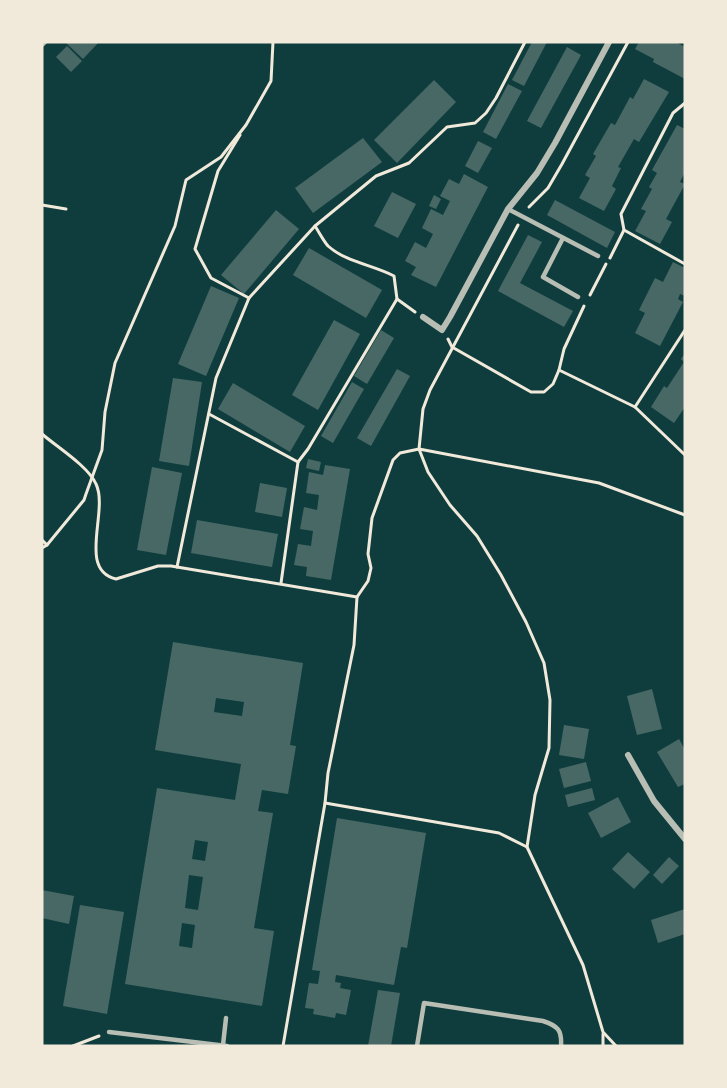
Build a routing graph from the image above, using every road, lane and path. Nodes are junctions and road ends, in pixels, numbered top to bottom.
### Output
1 (273, 42) edge
2 (525, 42) edge
3 (609, 42) edge
4 (628, 42) edge
5 (685, 103) edge
6 (246, 125) junction
7 (42, 205) edge
8 (66, 209) dead end
9 (508, 209) junction
10 (523, 216) junction
11 (315, 226) junction
12 (563, 238) junction
13 (598, 256) dead end
14 (685, 264) edge
15 (579, 297) dead end
16 (249, 298) junction
17 (397, 299) junction
18 (423, 317) joint
19 (442, 330) junction
20 (685, 330) edge
21 (452, 347) junction
22 (635, 407) junction
23 (208, 414) junction
24 (42, 434) edge
25 (419, 449) junction
26 (685, 455) edge
27 (298, 462) junction
28 (92, 477) junction
29 (685, 515) edge
30 (42, 540) edge
31 (47, 545) junction
32 (42, 548) edge
33 (177, 567) junction
34 (281, 583) junction
35 (357, 597) junction
36 (628, 755) dead end
37 (326, 803) junction
38 (685, 839) edge
39 (527, 847) junction
40 (226, 1018) dead end
41 (109, 1032) joint
42 (603, 1032) junction
43 (73, 1046) edge
44 (225, 1046) edge
45 (283, 1046) edge
46 (417, 1046) edge
47 (561, 1046) edge
48 (603, 1046) edge
49 (616, 1046) edge

1 - 6 path
2 - 11 path
3 - 9 street
4 - 10 path
5 - 14 path
6 - 16 path
6 - 28 path
7 - 8 path
9 - 10 lane
9 - 19 street
10 - 12 lane
10 - 21 path
11 - 16 path
11 - 17 path
12 - 13 lane
12 - 15 lane
16 - 23 path
17 - 18 path
17 - 27 path
18 - 19 street
19 - 21 path
20 - 22 path
21 - 22 path
21 - 25 path
22 - 26 path
23 - 27 path
23 - 33 path
24 - 28 path
25 - 29 path
25 - 35 path
25 - 39 path
27 - 34 path
28 - 31 path
28 - 33 path
30 - 31 path
31 - 32 path
33 - 34 path
34 - 35 path
35 - 37 path
36 - 38 street
37 - 39 path
37 - 45 path
39 - 42 path
40 - 44 lane
41 - 43 path
41 - 44 lane
42 - 48 path
42 - 49 path
46 - 47 lane

